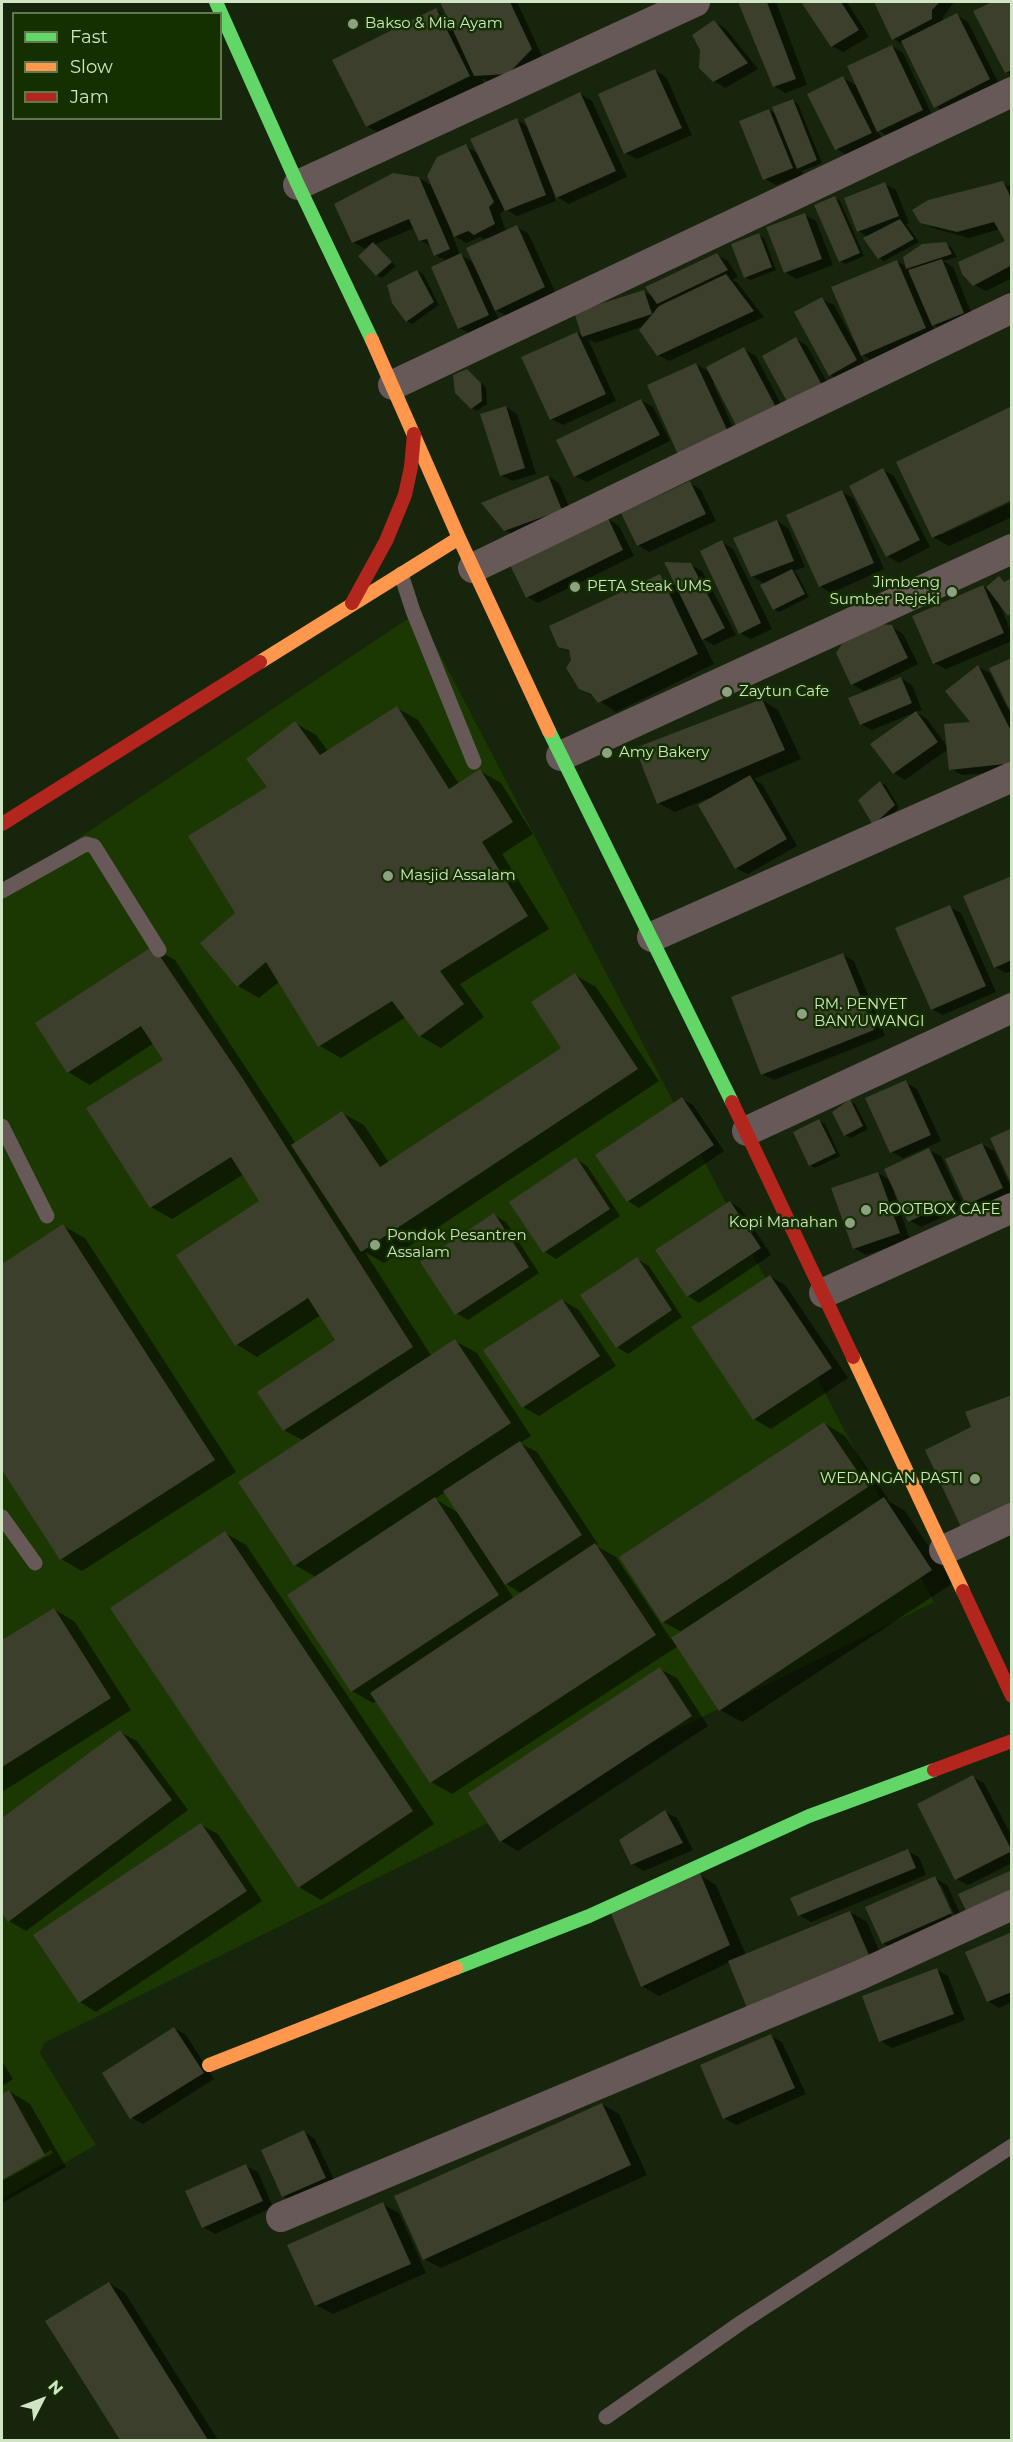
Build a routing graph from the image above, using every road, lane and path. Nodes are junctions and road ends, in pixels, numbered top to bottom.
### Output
1 (695, 2) edge
2 (222, 15) edge
3 (1011, 92) edge
4 (298, 184) junction
5 (1011, 308) edge
6 (393, 385) junction
7 (414, 433) junction
8 (459, 538) junction
9 (1011, 549) edge
10 (472, 568) junction
11 (401, 574) junction
12 (351, 604) junction
13 (561, 756) junction
14 (474, 762) dead end
15 (1011, 777) edge
16 (2, 824) edge
17 (2, 891) edge
18 (652, 937) junction
19 (159, 950) dead end
20 (1011, 1008) edge
21 (2, 1126) edge
22 (747, 1131) junction
23 (1011, 1208) edge
24 (47, 1216) dead end
25 (824, 1293) junction
26 (2, 1517) edge
27 (1011, 1518) edge
28 (944, 1550) junction
29 (35, 1563) dead end
30 (1011, 1696) edge
31 (1011, 1741) edge
32 (1011, 1905) edge
33 (209, 2066) dead end
34 (1011, 2146) edge
35 (281, 2217) dead end
36 (606, 2417) dead end

1 - 4 street
2 - 4 street
3 - 6 street
4 - 6 street
5 - 10 street
6 - 7 street
7 - 8 street
7 - 12 street
8 - 10 street
8 - 11 street
9 - 13 street
10 - 13 street
11 - 12 street
11 - 14 lane
12 - 16 street
13 - 18 street
15 - 18 street
17 - 19 lane
18 - 22 street
20 - 22 street
21 - 24 lane
22 - 25 street
23 - 25 street
25 - 28 street
26 - 29 lane
27 - 28 street
28 - 30 street
31 - 33 street
32 - 35 street
34 - 36 lane

